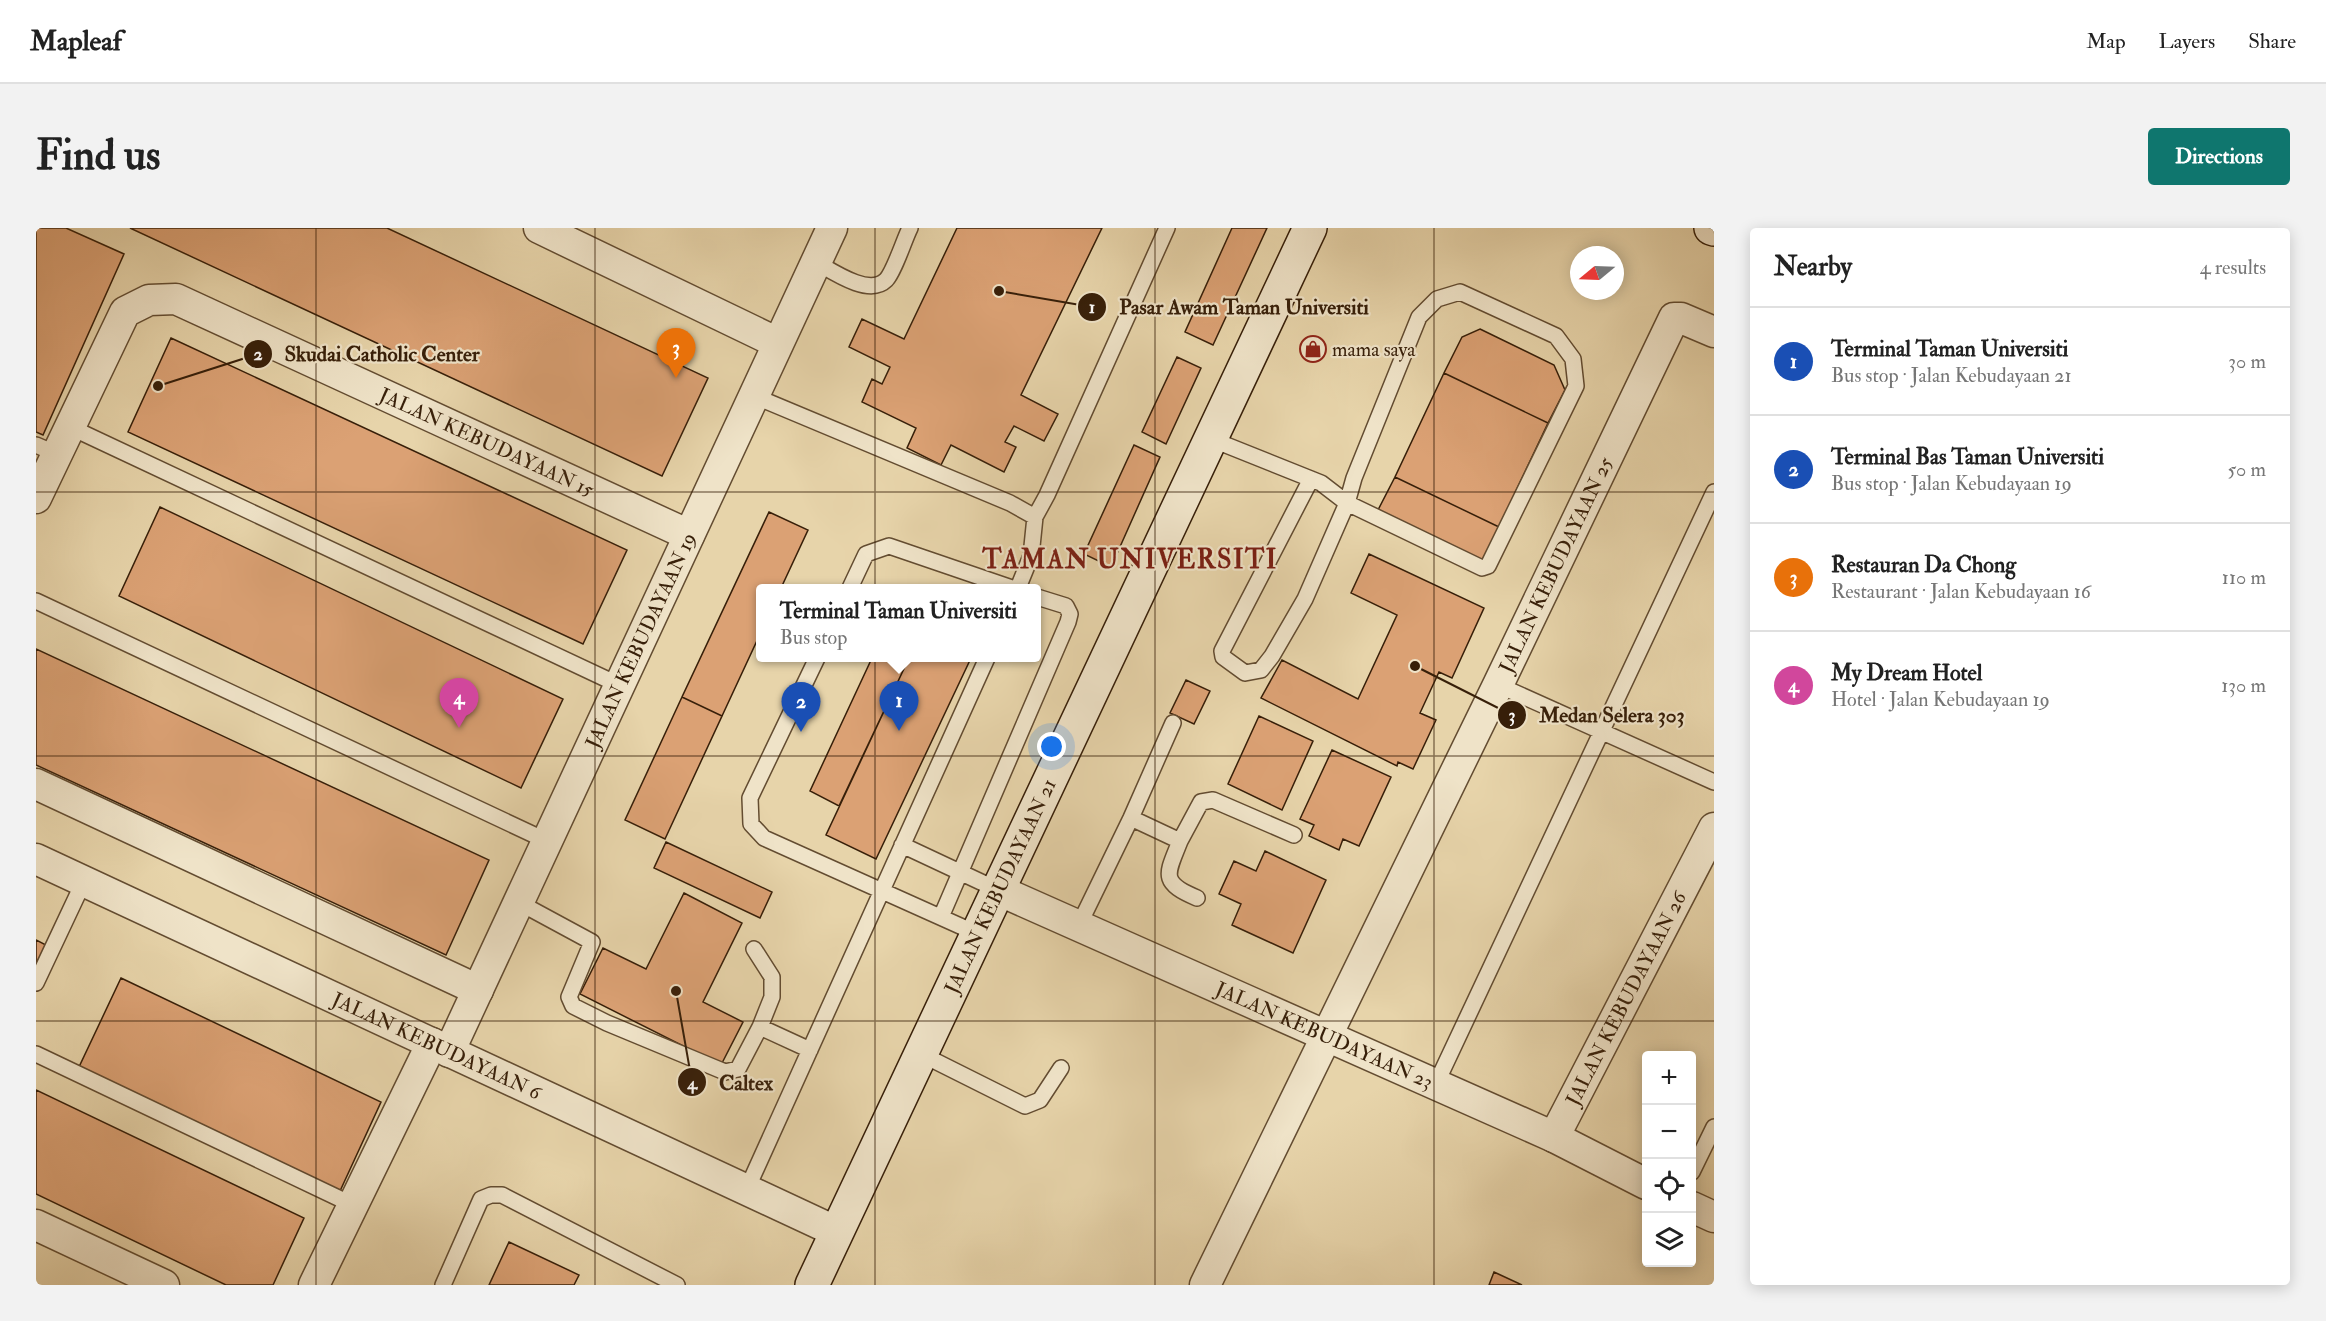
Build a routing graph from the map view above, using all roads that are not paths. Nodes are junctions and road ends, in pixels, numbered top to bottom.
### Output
1 (539, 228) edge
2 (910, 228) edge
3 (1167, 228) edge
4 (1310, 228) edge
5 (830, 229) edge
6 (816, 262) junction
7 (1714, 332) edge
8 (778, 343) junction
9 (754, 396) junction
10 (70, 427) junction
11 (1211, 439) junction
12 (46, 449) edge
13 (1311, 478) junction
14 (1714, 492) edge
15 (36, 498) edge
16 (1347, 503) junction
17 (1035, 517) junction
18 (689, 535) junction
19 (852, 584) edge
20 (1000, 584) edge
21 (1020, 584) edge
22 (1041, 598) edge
23 (36, 601) edge
24 (815, 662) edge
25 (985, 662) edge
26 (619, 685) junction
27 (1498, 685) junction
28 (1173, 723) dead end
29 (1600, 732) junction
30 (1714, 782) edge
31 (36, 784) edge
32 (1131, 818) junction
33 (1714, 828) edge
34 (1294, 835) dead end
35 (547, 841) junction
36 (1180, 841) junction
37 (902, 845) junction
38 (36, 859) edge
39 (960, 872) junction
40 (84, 881) junction
41 (882, 890) junction
42 (998, 890) junction
43 (1197, 898) dead end
44 (518, 902) junction
45 (941, 917) junction
46 (1078, 927) junction
47 (978, 934) junction
48 (754, 949) dead end
49 (36, 983) edge
50 (478, 990) junction
51 (760, 1028) junction
52 (1326, 1036) junction
53 (440, 1047) junction
54 (810, 1050) junction
55 (36, 1054) edge
56 (921, 1054) junction
57 (1061, 1068) dead end
58 (1436, 1084) junction
59 (1714, 1127) edge
60 (1554, 1137) junction
61 (1696, 1164) edge
62 (1642, 1181) edge
63 (747, 1190) junction
64 (352, 1205) junction
65 (1696, 1209) edge
66 (1714, 1217) edge
67 (36, 1225) edge
68 (837, 1232) junction
69 (164, 1285) edge
70 (314, 1285) edge
71 (443, 1285) edge
72 (676, 1285) edge
73 (812, 1285) edge
74 (1205, 1285) edge

1 - 8 street
2 - 6 lane
3 - 17 lane
4 - 11 street, JALAN KEBUDAYAAN 21
5 - 6 street, JALAN KEBUDAYAAN 19
6 - 8 street, JALAN KEBUDAYAAN 19
7 - 27 street, JALAN KEBUDAYAAN 25
8 - 9 street, JALAN KEBUDAYAAN 19
9 - 17 lane
9 - 18 street, JALAN KEBUDAYAAN 19
10 - 12 street
10 - 18 street, JALAN KEBUDAYAAN 15
10 - 26 lane
11 - 13 lane
11 - 42 street, JALAN KEBUDAYAAN 21
12 - 15 street
13 - 16 lane
13 - 16 lane
14 - 29 lane
16 - 16 lane
17 - 21 lane
18 - 26 street, JALAN KEBUDAYAAN 19
19 - 20 lane
22 - 39 lane
23 - 35 lane
24 - 41 lane
25 - 37 lane
26 - 35 street, JALAN KEBUDAYAAN 19
27 - 29 lane
27 - 52 street, JALAN KEBUDAYAAN 25
28 - 32 lane
29 - 30 lane
29 - 58 lane
31 - 50 street
32 - 36 lane
32 - 46 lane
33 - 60 street, JALAN KEBUDAYAAN 26
34 - 36 lane
35 - 44 street, JALAN KEBUDAYAAN 19
36 - 43 lane
37 - 39 lane
37 - 41 lane
38 - 40 street, JALAN KEBUDAYAAN 6
39 - 42 lane
39 - 45 lane
40 - 49 lane
40 - 53 street, JALAN KEBUDAYAAN 6
41 - 45 lane
41 - 54 lane
42 - 46 street, JALAN KEBUDAYAAN 23
42 - 47 street, JALAN KEBUDAYAAN 21
44 - 50 street, JALAN KEBUDAYAAN 19
44 - 51 lane
45 - 47 lane
46 - 52 street, JALAN KEBUDAYAAN 23
47 - 56 street, JALAN KEBUDAYAAN 21
48 - 51 lane
50 - 53 street, JALAN KEBUDAYAAN 19
51 - 54 lane
52 - 58 street, JALAN KEBUDAYAAN 23
52 - 74 street, JALAN KEBUDAYAAN 25
53 - 63 street, JALAN KEBUDAYAAN 6
53 - 64 street, JALAN KEBUDAYAAN 19
54 - 63 lane
55 - 64 lane
56 - 57 lane
56 - 68 street, JALAN KEBUDAYAAN 21
58 - 60 street, JALAN KEBUDAYAAN 23
59 - 61 lane
60 - 62 street, JALAN KEBUDAYAAN 23
63 - 68 street, JALAN KEBUDAYAAN 6
64 - 70 street, JALAN KEBUDAYAAN 19
65 - 66 street
67 - 69 street
68 - 73 street, JALAN KEBUDAYAAN 21
71 - 72 lane

